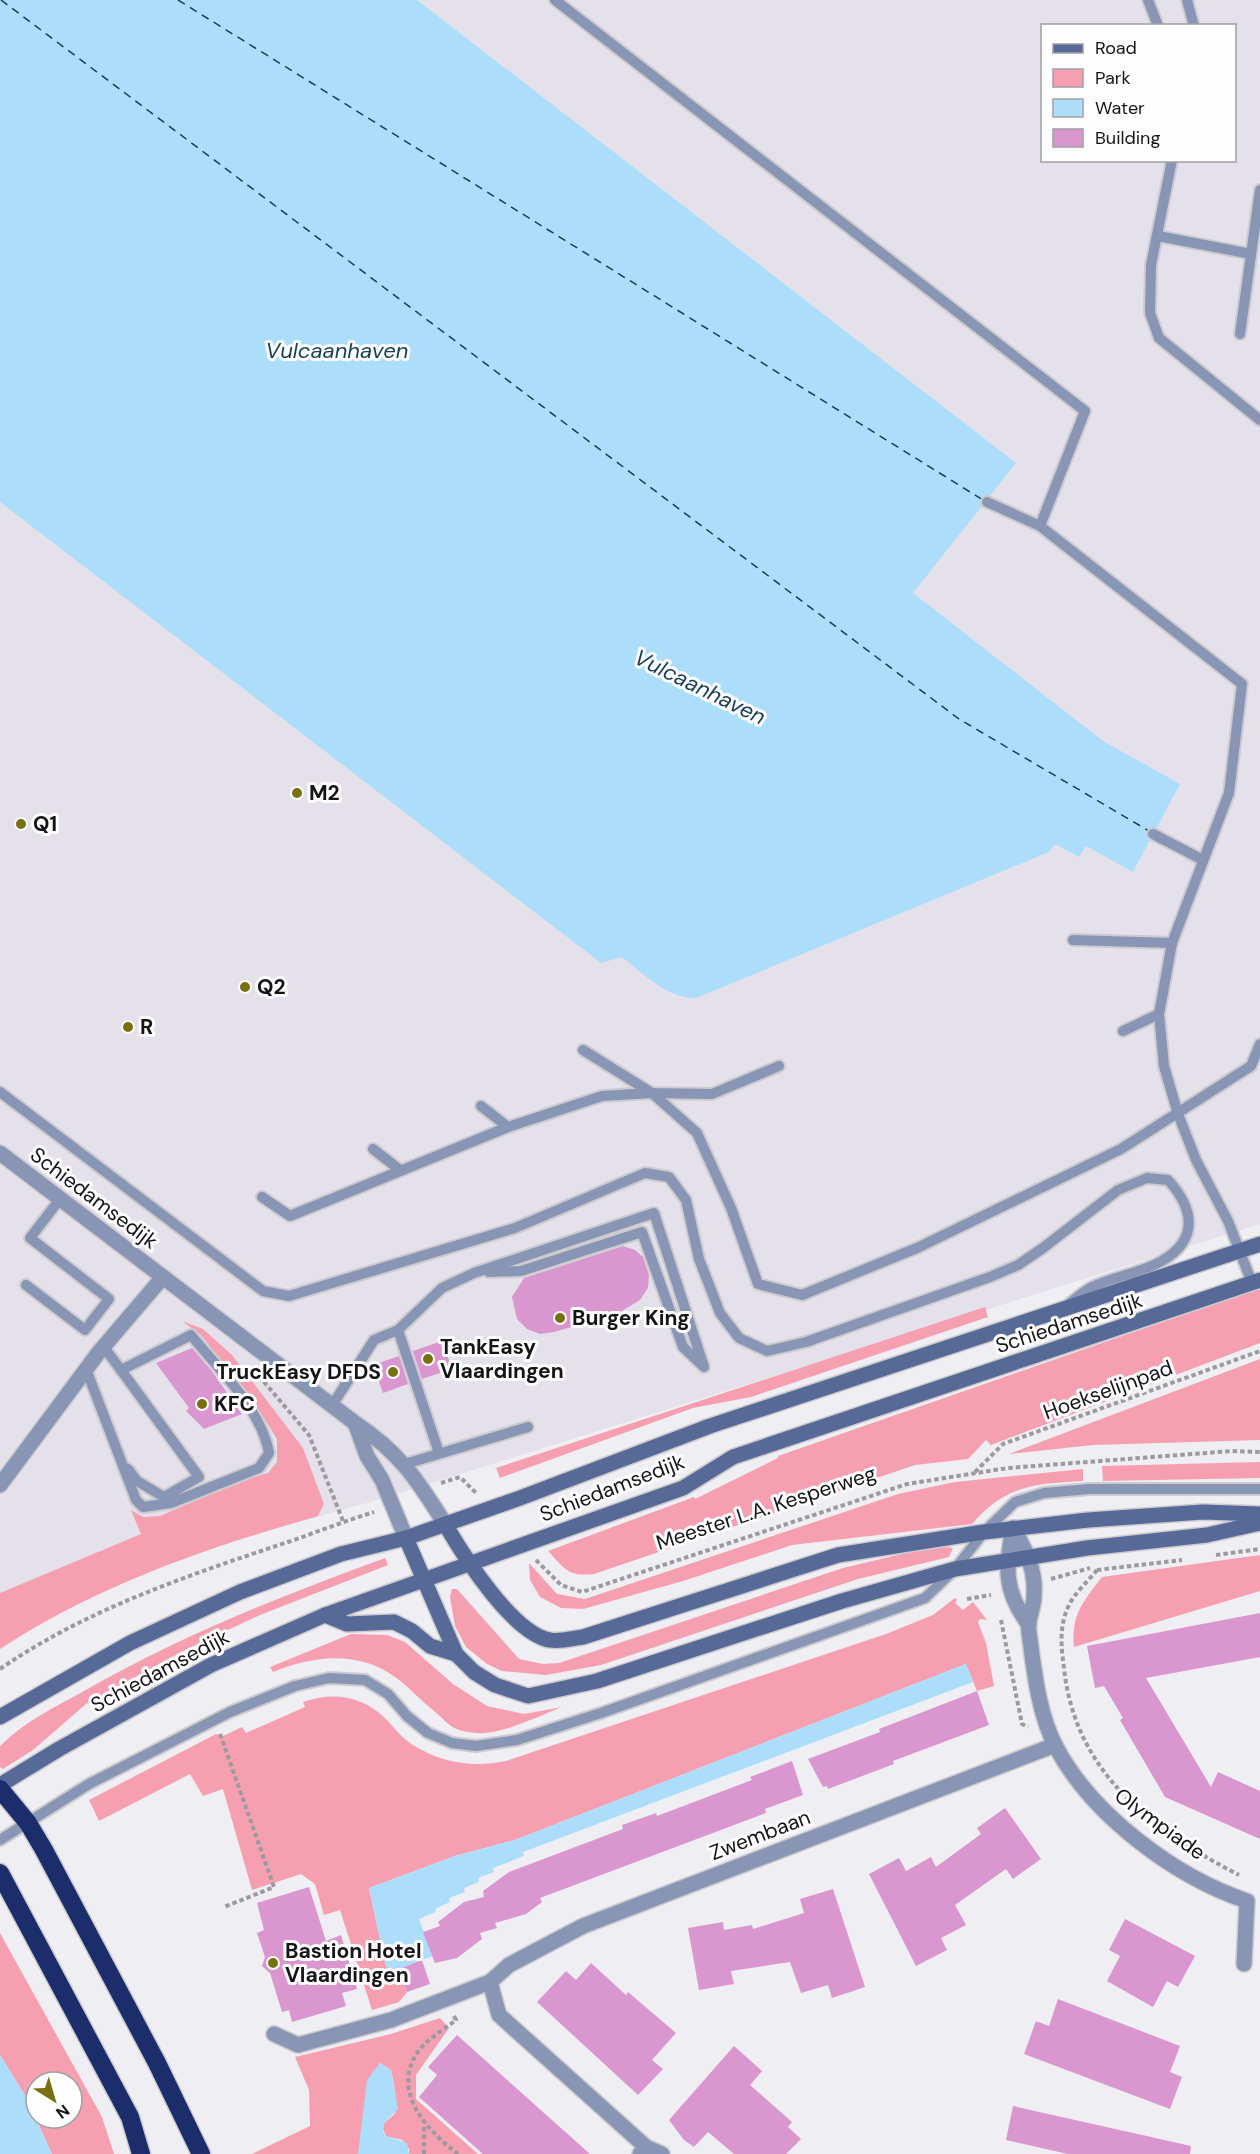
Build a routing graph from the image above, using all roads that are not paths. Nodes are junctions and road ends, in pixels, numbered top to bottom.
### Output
1 (555, 0) edge
2 (1148, 0) edge
3 (1187, 0) edge
4 (1157, 24) edge
5 (1193, 24) edge
6 (1172, 162) edge
7 (1260, 190) edge
8 (1158, 236) junction
9 (1251, 254) junction
10 (1240, 334) dead end
11 (1260, 420) edge
12 (987, 502) dead end
13 (1040, 526) junction
14 (1153, 834) dead end
15 (1203, 860) junction
16 (1073, 940) dead end
17 (1172, 943) junction
18 (1159, 1014) junction
19 (1123, 1032) dead end
20 (1260, 1044) edge
21 (583, 1050) dead end
22 (779, 1066) dead end
23 (0, 1092) edge
24 (652, 1093) junction
25 (481, 1106) dead end
26 (1178, 1114) junction
27 (508, 1127) junction
28 (373, 1149) dead end
29 (0, 1153) edge
30 (400, 1170) junction
31 (262, 1197) dead end
32 (60, 1199) junction
33 (1260, 1244) edge
34 (1240, 1251) junction
35 (474, 1273) junction
36 (163, 1277) junction
37 (1256, 1282) edge
38 (26, 1285) dead end
39 (1058, 1312) junction
40 (398, 1330) junction
41 (103, 1347) junction
42 (86, 1369) junction
43 (121, 1370) junction
44 (333, 1404) junction
45 (355, 1423) junction
46 (528, 1427) dead end
47 (116, 1451) junction
48 (439, 1453) junction
49 (405, 1464) junction
50 (0, 1485) edge
51 (1260, 1489) edge
52 (1260, 1514) edge
53 (1260, 1523) edge
54 (445, 1524) junction
55 (1013, 1528) junction
56 (984, 1532) junction
57 (406, 1538) junction
58 (1030, 1557) junction
59 (1007, 1560) junction
60 (468, 1564) junction
61 (955, 1569) junction
62 (423, 1581) junction
63 (326, 1615) junction
64 (1027, 1622) junction
65 (456, 1654) junction
66 (0, 1717) edge
67 (1055, 1745) junction
68 (0, 1787) edge
69 (28, 1823) junction
70 (0, 1840) edge
71 (0, 1873) edge
72 (1244, 1964) dead end
73 (490, 1982) junction
74 (274, 2034) dead end
75 (643, 2150) edge
76 (141, 2154) edge
77 (201, 2154) edge
78 (662, 2154) edge

1 - 13 lane
2 - 4 lane
3 - 5 lane
6 - 8 lane
7 - 9 lane
8 - 9 lane
8 - 11 lane
9 - 10 lane
12 - 13 lane
13 - 15 lane
14 - 15 lane
15 - 17 lane
16 - 17 lane
17 - 18 lane
18 - 19 lane
18 - 26 lane
20 - 26 lane
21 - 24 lane
22 - 24 lane
23 - 39 lane
24 - 26 lane
24 - 27 lane
25 - 27 lane
26 - 34 lane
27 - 30 lane
28 - 30 lane
29 - 32 street, Schiedamsedijk
30 - 31 lane
32 - 36 street, Schiedamsedijk
32 - 38 lane
33 - 34 main road, Schiedamsedijk
34 - 37 lane
34 - 39 main road, Schiedamsedijk
35 - 35 lane
35 - 40 lane
36 - 41 street, Schiedamsedijk
36 - 44 street, Schiedamsedijk
37 - 60 main road, Schiedamsedijk
39 - 54 main road, Schiedamsedijk
40 - 44 lane
40 - 48 lane
41 - 42 street, Schiedamsedijk
41 - 43 lane
42 - 47 lane
42 - 50 street, Schiedamsedijk
43 - 47 lane
43 - 47 lane
44 - 45 street, Schiedamsedijk
45 - 49 street, Schiedamsedijk
45 - 57 street
46 - 48 lane
48 - 49 lane
49 - 54 street, Schiedamsedijk
51 - 56 lane
52 - 55 main road
53 - 58 main road
54 - 57 main road, Schiedamsedijk
54 - 60 main road
55 - 56 main road
55 - 58 street, Olympiade
55 - 59 street, Olympiade
56 - 60 main road
56 - 61 lane
57 - 62 main road
57 - 66 main road, Schiedamsedijk
58 - 59 main road
58 - 64 street, Olympiade
59 - 61 main road
59 - 64 street, Olympiade
60 - 62 main road, Schiedamsedijk
61 - 65 main road
61 - 69 lane
62 - 63 main road, Schiedamsedijk
62 - 65 main road
63 - 65 main road
63 - 68 main road, Schiedamsedijk
64 - 67 street, Olympiade
67 - 72 street, Olympiade
67 - 73 street, Zwembaan
68 - 69 highway
69 - 70 lane
69 - 77 highway
71 - 76 highway
73 - 74 street, Zwembaan
73 - 75 street
75 - 78 street

